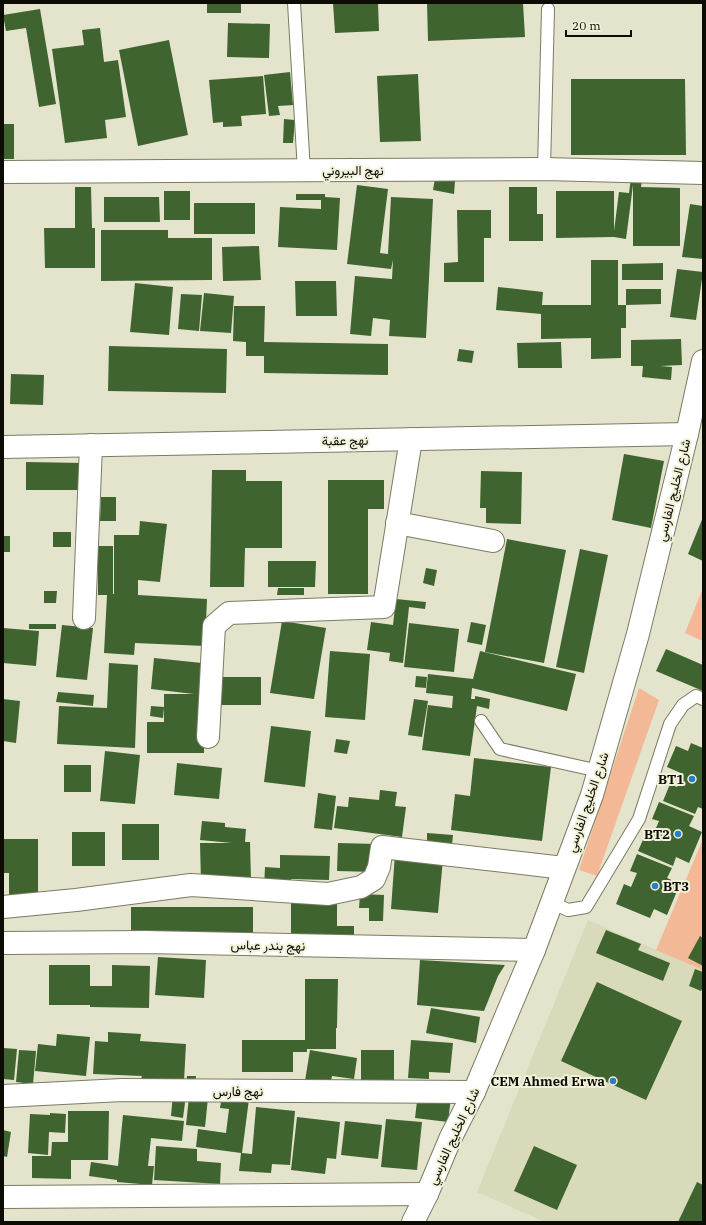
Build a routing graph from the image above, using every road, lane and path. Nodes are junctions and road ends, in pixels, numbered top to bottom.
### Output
1 (294, 3) edge
2 (548, 9) dead end
3 (544, 169) junction
4 (304, 171) junction
5 (3, 172) edge
6 (703, 173) edge
7 (703, 362) edge
8 (687, 434) junction
9 (411, 439) junction
10 (91, 445) junction
11 (3, 447) edge
12 (397, 523) junction
13 (492, 541) dead end
14 (84, 618) dead end
15 (703, 699) edge
16 (481, 721) dead end
17 (208, 737) dead end
18 (599, 771) junction
19 (564, 868) junction
20 (552, 902) junction
21 (3, 906) edge
22 (3, 944) edge
23 (534, 950) junction
24 (474, 1092) junction
25 (3, 1096) edge
26 (427, 1194) junction
27 (3, 1197) edge
28 (413, 1222) edge

1 - 4 lane
2 - 3 lane
3 - 4 street, نهج البيروني
3 - 6 street, نهج البيروني
4 - 5 street, نهج البيروني
7 - 8 street, شارع الخليج الفارسي
8 - 9 street, نهج عقبة
8 - 18 street, شارع الخليج الفارسي
9 - 10 street, نهج عقبة
9 - 12 street
10 - 11 street, نهج عقبة
10 - 14 street
12 - 13 street
12 - 17 street
15 - 20 lane
16 - 18 lane
18 - 19 street, شارع الخليج الفارسي
19 - 20 street, شارع الخليج الفارسي
19 - 21 street
20 - 23 street, شارع الخليج الفارسي
22 - 23 street, نهج بندر عباس
23 - 24 street, شارع الخليج الفارسي
24 - 25 street, نهج فارس
24 - 26 street, شارع الخليج الفارسي
26 - 27 street
26 - 28 street, شارع الخليج الفارسي

